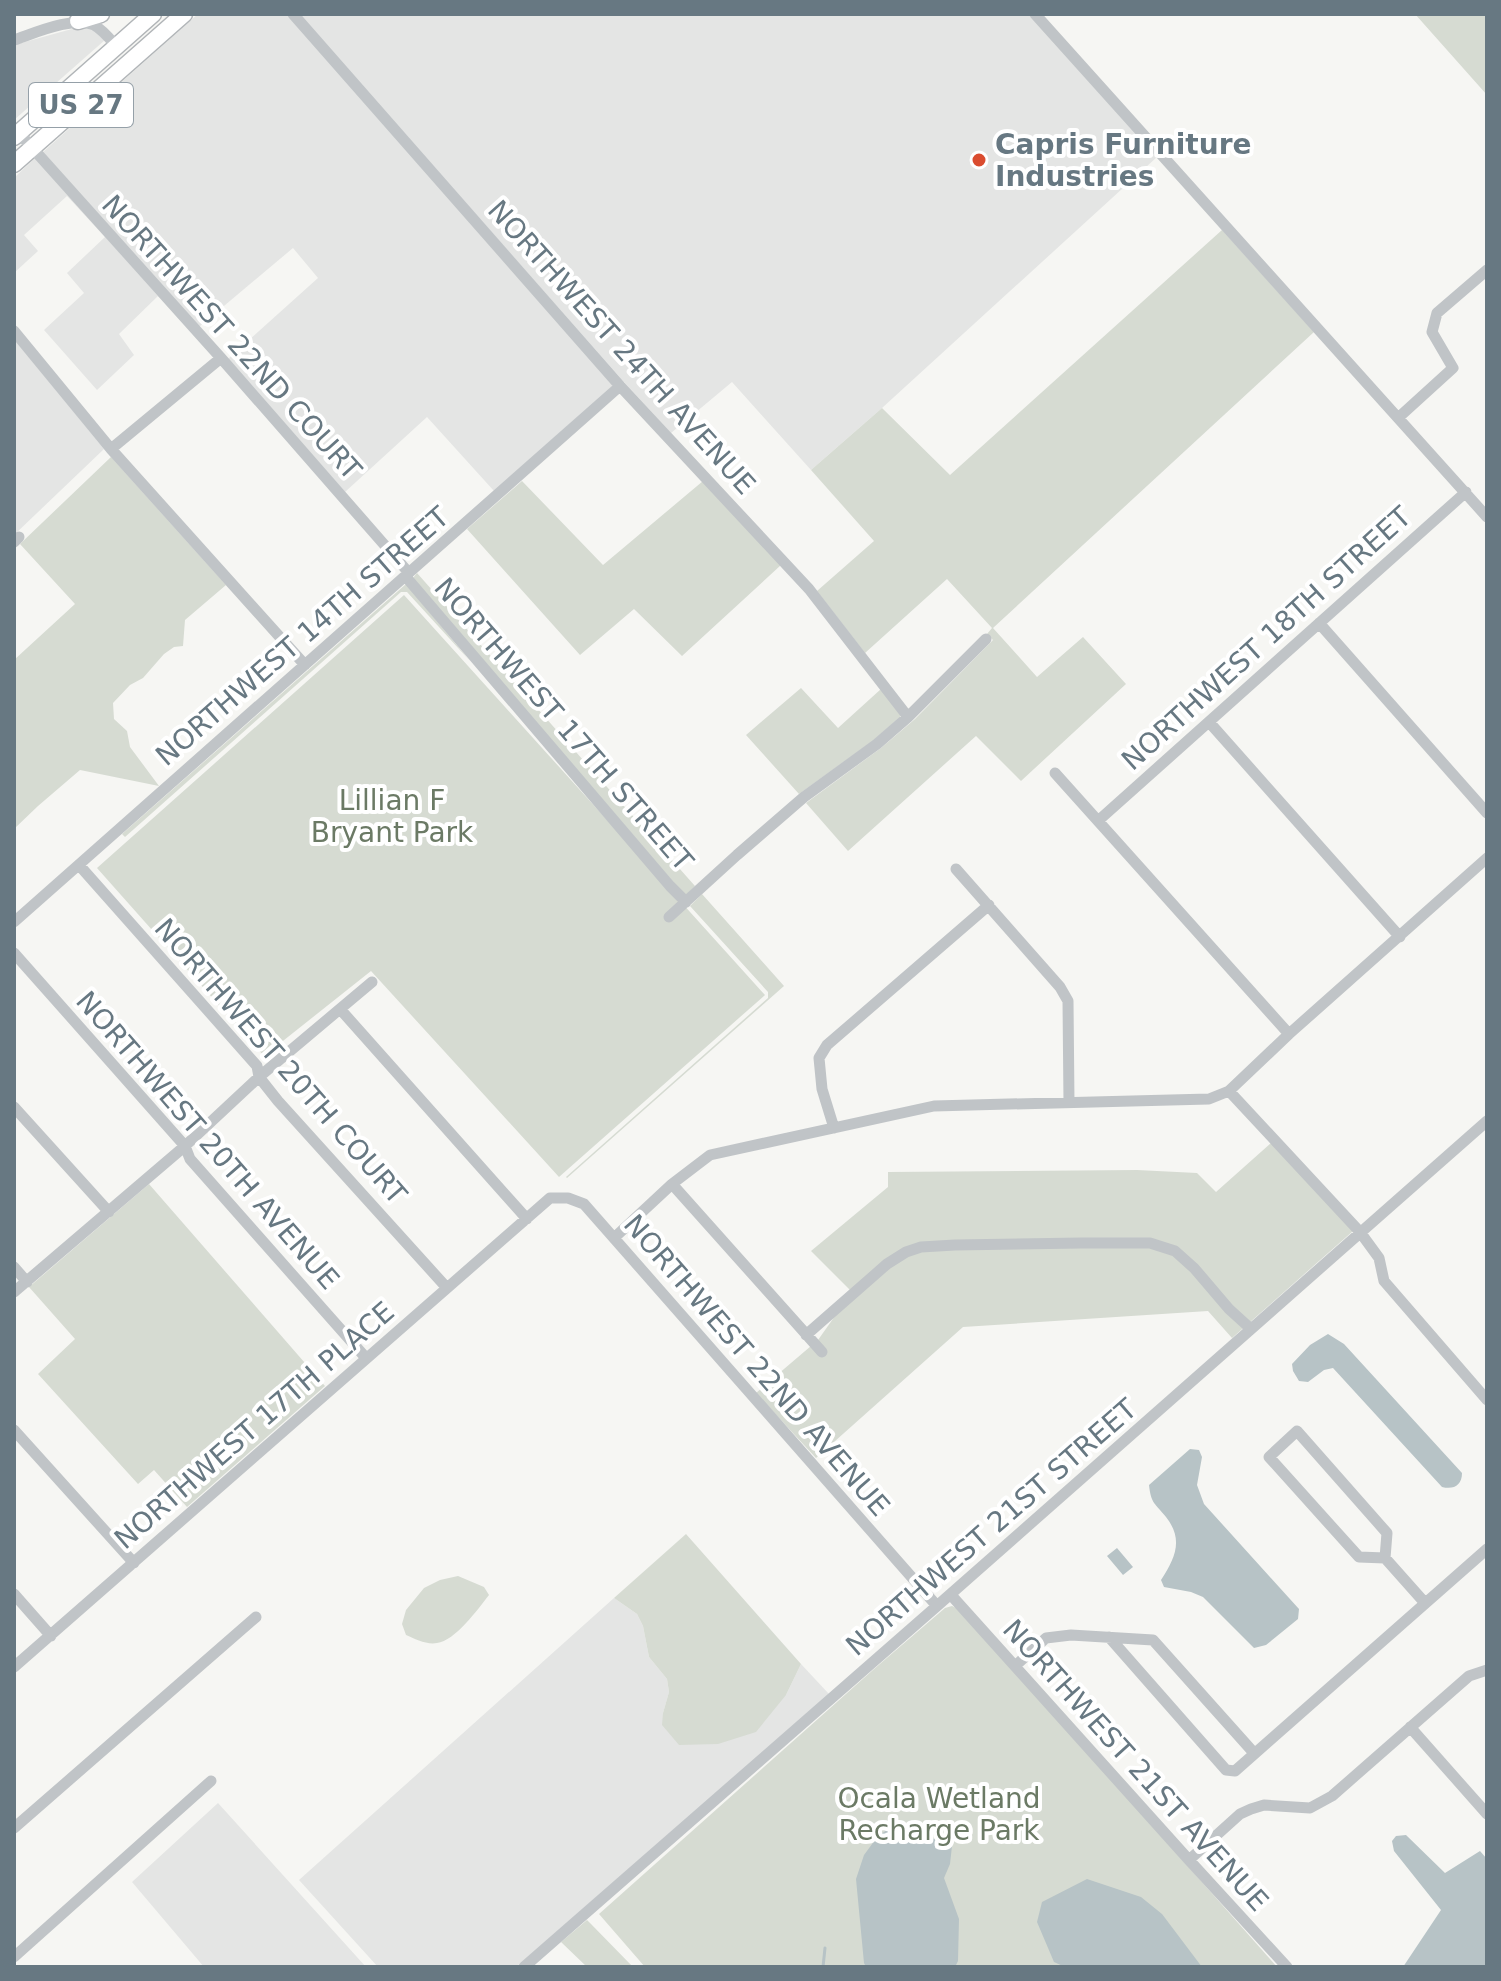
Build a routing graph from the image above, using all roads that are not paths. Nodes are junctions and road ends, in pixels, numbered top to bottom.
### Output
1 (101, 14) edge
2 (153, 14) edge
3 (184, 14) edge
4 (293, 14) edge
5 (1035, 14) edge
6 (78, 21) junction
7 (14, 40) edge
8 (117, 47) junction
9 (16, 135) edge
10 (32, 148) junction
11 (14, 164) edge
12 (1487, 270) edge
13 (14, 331) edge
14 (221, 358) junction
15 (620, 386) junction
16 (1398, 418) junction
17 (111, 449) junction
18 (1466, 492) junction
19 (1487, 517) edge
20 (408, 575) junction
21 (1319, 623) junction
22 (986, 639) dead end
23 (305, 665) junction
24 (908, 717) junction
25 (1209, 722) junction
26 (1055, 773) dead end
27 (1487, 813) edge
28 (1099, 820) junction
29 (1487, 858) edge
30 (79, 865) junction
31 (956, 869) dead end
32 (686, 902) junction
33 (989, 905) junction
34 (669, 917) dead end
35 (14, 922) edge
36 (1400, 937) junction
37 (14, 953) edge
38 (372, 982) dead end
39 (340, 1009) junction
40 (1289, 1034) junction
41 (259, 1077) junction
42 (1229, 1091) junction
43 (1069, 1102) junction
44 (14, 1107) edge
45 (1487, 1121) edge
46 (834, 1128) junction
47 (185, 1146) junction
48 (672, 1184) junction
49 (109, 1212) junction
50 (527, 1219) junction
51 (1360, 1232) junction
52 (614, 1238) junction
53 (14, 1267) edge
54 (27, 1282) junction
55 (447, 1288) junction
56 (14, 1292) edge
57 (1251, 1329) junction
58 (806, 1335) junction
59 (822, 1352) dead end
60 (366, 1358) junction
61 (1487, 1400) edge
62 (14, 1430) edge
63 (1487, 1549) edge
64 (1385, 1558) junction
65 (134, 1563) junction
66 (14, 1594) edge
67 (951, 1595) junction
68 (1425, 1603) junction
69 (937, 1606) junction
70 (256, 1617) dead end
71 (51, 1636) junction
72 (1109, 1637) junction
73 (1015, 1666) junction
74 (14, 1667) edge
75 (1487, 1670) edge
76 (1410, 1727) junction
77 (1254, 1753) junction
78 (211, 1781) dead end
79 (1487, 1814) edge
80 (14, 1828) edge
81 (1189, 1860) junction
82 (14, 1957) edge
83 (524, 1967) edge
84 (1287, 1967) edge

1 - 6 highway
2 - 8 highway, US 27
3 - 10 highway, US 27
4 - 15 street, NORTHWEST 24TH AVENUE
5 - 16 street
6 - 7 street
6 - 8 street
8 - 9 highway, US 27
9 - 10 street, NORTHWEST 22ND COURT
10 - 11 highway, US 27
10 - 14 street, NORTHWEST 22ND COURT
12 - 16 street
13 - 17 street
14 - 17 street
14 - 20 street, NORTHWEST 22ND COURT
15 - 20 street, NORTHWEST 14TH STREET
15 - 24 street, NORTHWEST 24TH AVENUE
16 - 18 street
17 - 23 street
18 - 19 street
18 - 21 street, NORTHWEST 18TH STREET
20 - 23 street, NORTHWEST 14TH STREET
20 - 32 street, NORTHWEST 17TH STREET
21 - 25 street, NORTHWEST 18TH STREET
21 - 27 street
22 - 24 street, NORTHWEST 17TH STREET
23 - 30 street, NORTHWEST 14TH STREET
24 - 32 street, NORTHWEST 17TH STREET
25 - 28 street, NORTHWEST 18TH STREET
25 - 36 street
26 - 28 street
28 - 40 street
29 - 36 street
30 - 35 street, NORTHWEST 14TH STREET
30 - 41 street, NORTHWEST 20TH COURT
31 - 33 street
32 - 34 street, NORTHWEST 17TH STREET
33 - 43 street
33 - 46 street
36 - 40 street
37 - 47 street, NORTHWEST 20TH AVENUE
38 - 39 street
39 - 41 street
39 - 50 street
40 - 42 street
41 - 47 street
41 - 55 street, NORTHWEST 20TH COURT
42 - 43 street
42 - 51 street
43 - 46 street
44 - 49 street
45 - 51 street, NORTHWEST 21ST STREET
46 - 48 street
47 - 49 street
47 - 60 street, NORTHWEST 20TH AVENUE
48 - 52 street
48 - 58 street
49 - 54 street
50 - 52 street, NORTHWEST 22ND AVENUE
50 - 55 street, NORTHWEST 17TH PLACE
51 - 57 street, NORTHWEST 21ST STREET
51 - 61 street
52 - 69 street, NORTHWEST 22ND AVENUE
53 - 54 street
54 - 56 street
55 - 60 street, NORTHWEST 17TH PLACE
57 - 58 street
57 - 67 street, NORTHWEST 21ST STREET
58 - 59 street
60 - 65 street, NORTHWEST 17TH PLACE
62 - 65 street
63 - 68 street
64 - 64 street
64 - 68 street
65 - 71 street, NORTHWEST 17TH PLACE
66 - 71 street
67 - 69 street, NORTHWEST 21ST STREET
67 - 73 street, NORTHWEST 21ST AVENUE
68 - 77 street
69 - 83 street, NORTHWEST 21ST STREET
70 - 80 street
71 - 74 street, NORTHWEST 17TH PLACE
72 - 73 street
72 - 77 street
72 - 77 street
73 - 81 street, NORTHWEST 21ST AVENUE
75 - 76 street
76 - 79 street
76 - 81 street
78 - 82 street
81 - 84 street, NORTHWEST 21ST AVENUE

